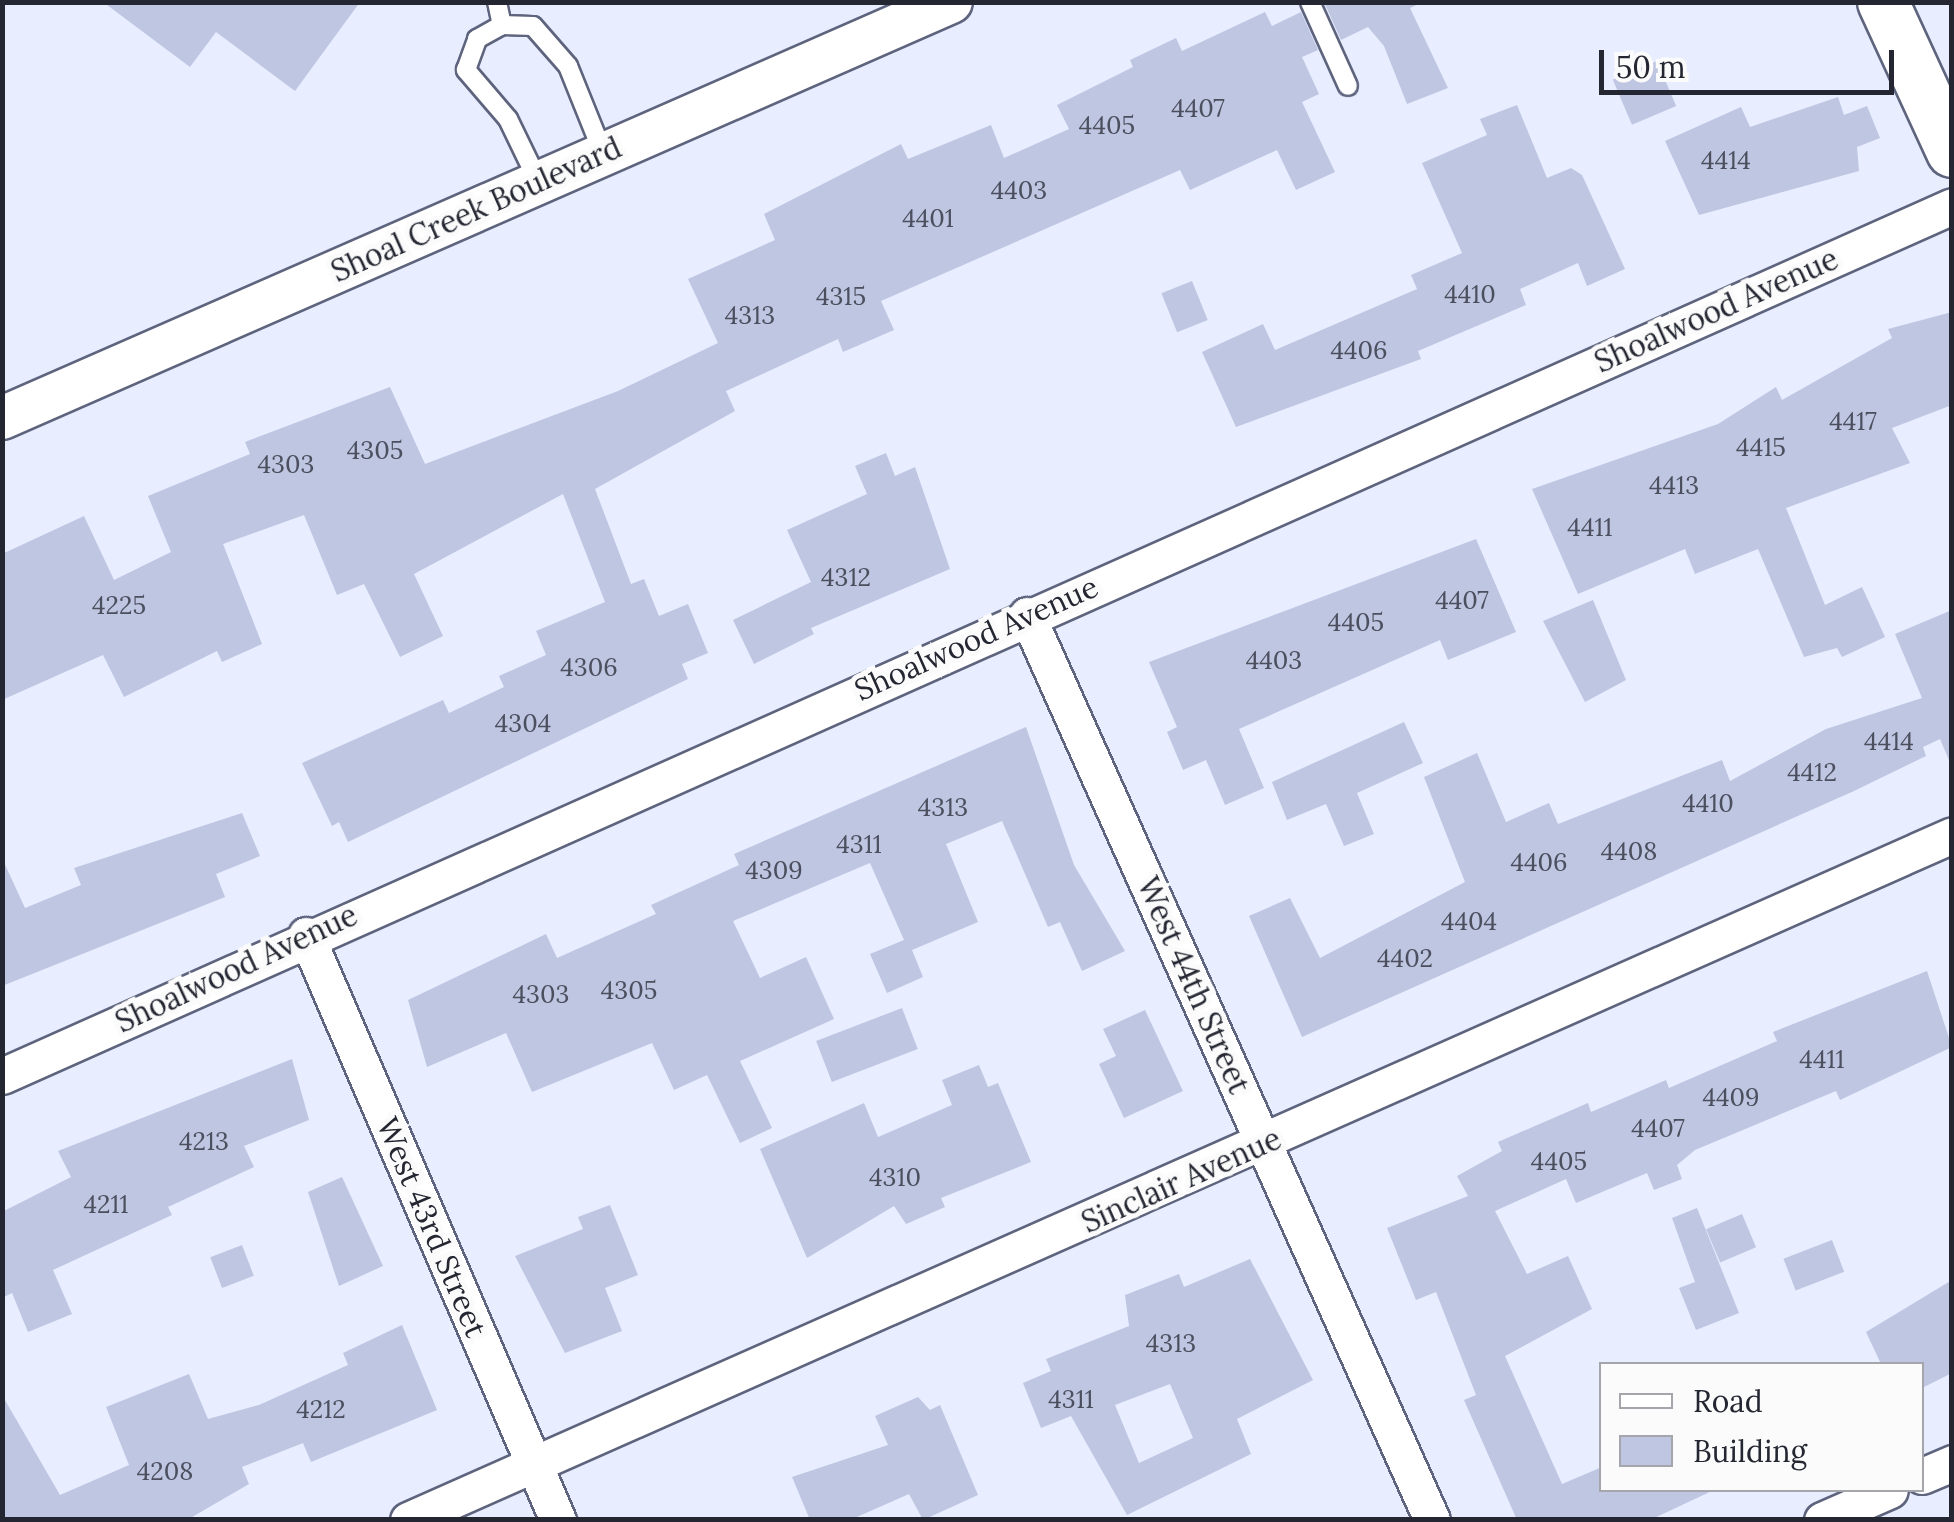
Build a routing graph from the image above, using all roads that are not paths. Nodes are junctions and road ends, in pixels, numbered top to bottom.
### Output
1 (496, 2) edge
2 (951, 2) edge
3 (1310, 2) edge
4 (1883, 2) edge
5 (502, 25) junction
6 (1348, 86) dead end
7 (603, 152) junction
8 (1952, 152) edge
9 (538, 181) junction
10 (1952, 206) edge
11 (2, 418) edge
12 (1027, 615) junction
13 (1952, 835) edge
14 (306, 936) junction
15 (2, 1076) edge
16 (1266, 1144) junction
17 (1952, 1463) edge
18 (534, 1464) junction
19 (1924, 1475) edge
20 (1885, 1492) edge
21 (408, 1520) edge
22 (558, 1520) edge
23 (1432, 1520) edge
24 (1822, 1520) edge

1 - 5 lane
2 - 7 street, Shoal Creek Boulevard
3 - 6 lane
4 - 8 main road
5 - 7 lane
5 - 9 lane
7 - 9 street, Shoal Creek Boulevard
9 - 11 street, Shoal Creek Boulevard
10 - 12 street, Shoalwood Avenue
12 - 14 street, Shoalwood Avenue
12 - 16 street, West 44th Street
13 - 16 street, Sinclair Avenue
14 - 15 street, Shoalwood Avenue
14 - 18 street, West 43rd Street
16 - 18 street, Sinclair Avenue
16 - 23 street, West 44th Street
17 - 19 street
18 - 21 street, Sinclair Avenue
18 - 22 street, West 43rd Street
20 - 24 street

